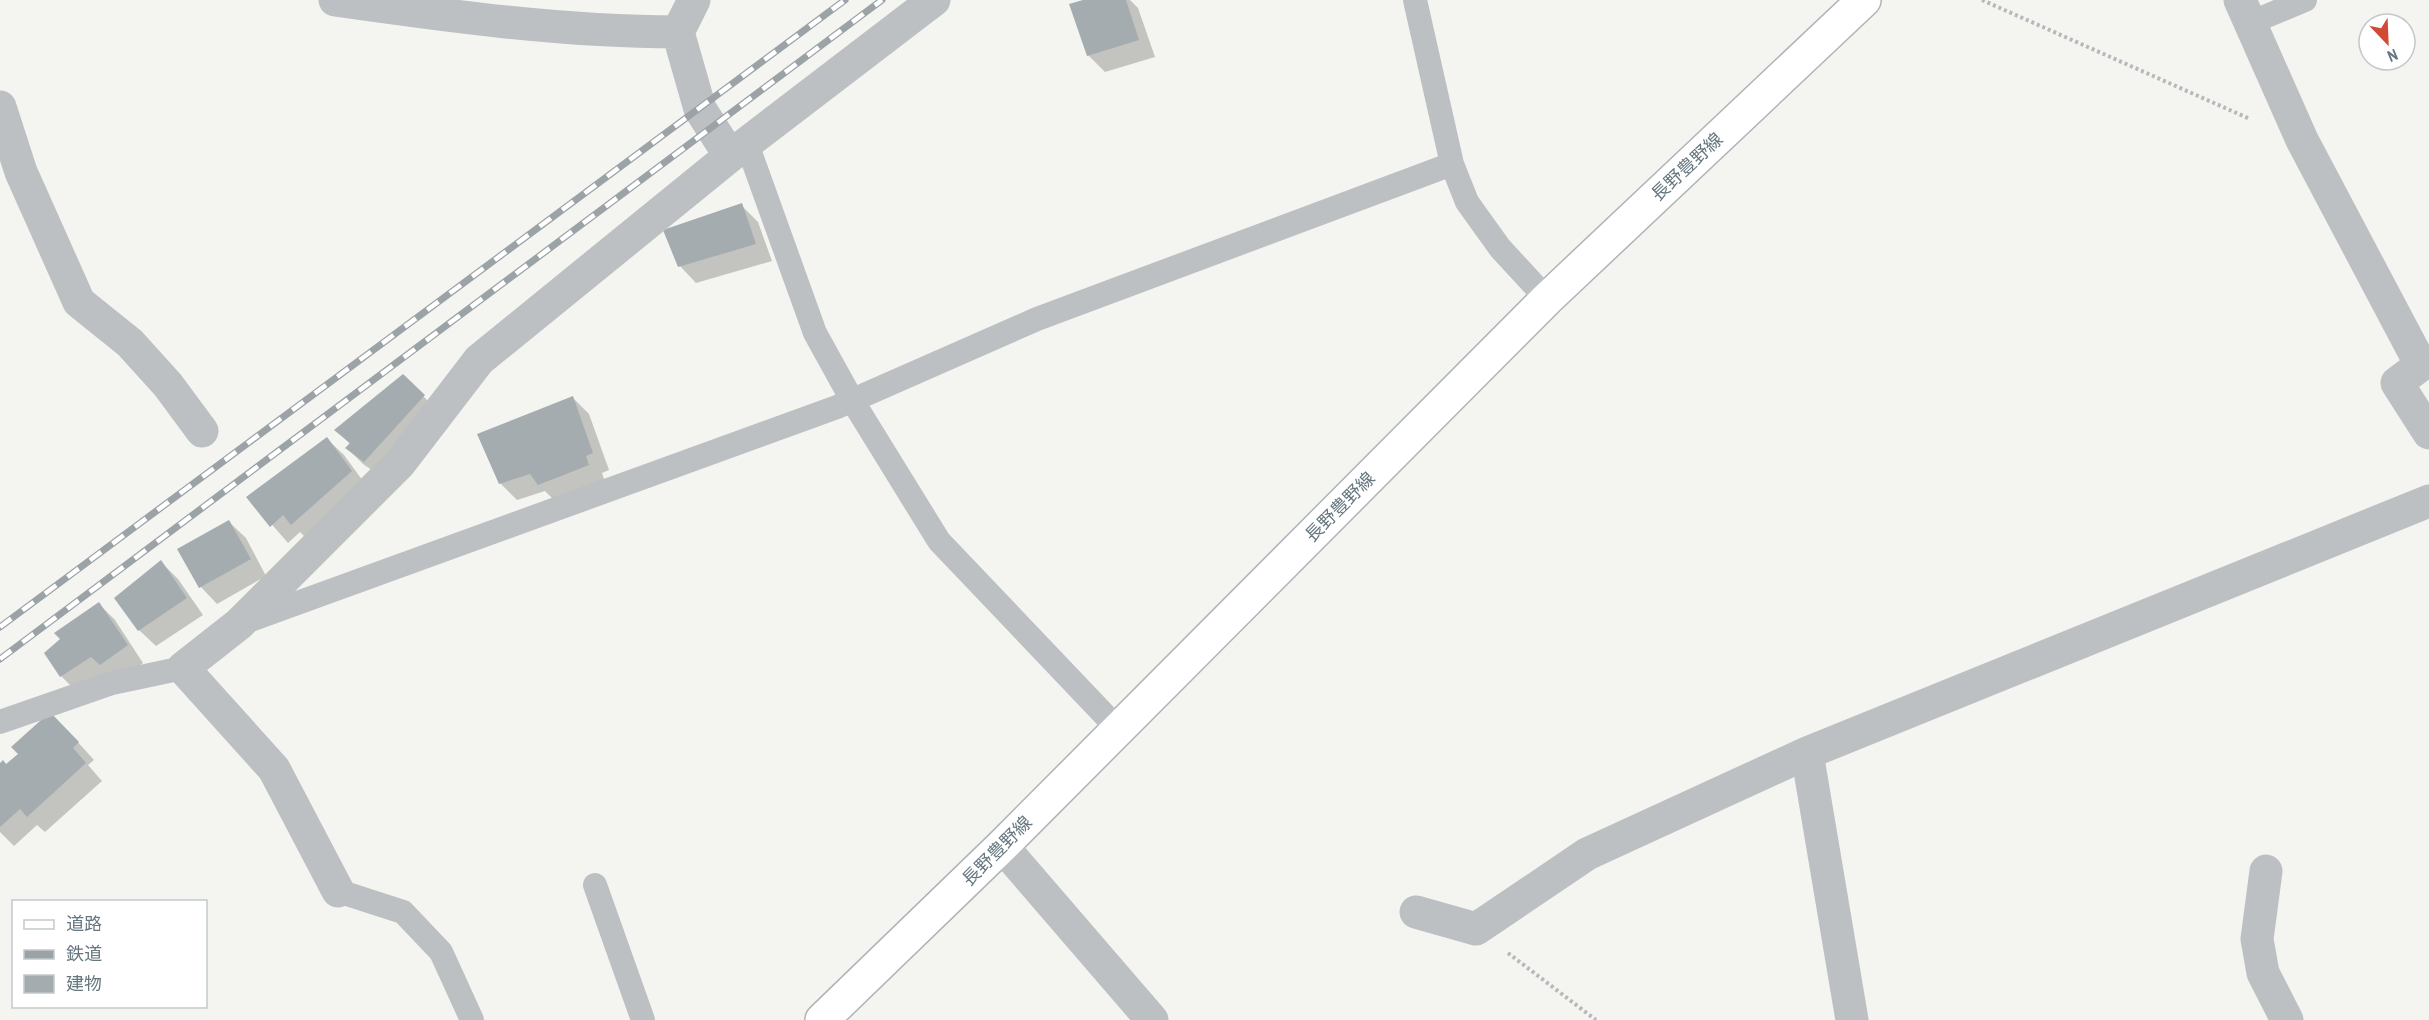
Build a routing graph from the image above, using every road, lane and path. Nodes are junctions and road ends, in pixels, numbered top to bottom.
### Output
1 (335, 0) edge
2 (694, 0) edge
3 (934, 0) edge
4 (1414, 0) edge
5 (1864, 0) edge
6 (1982, 0) edge
7 (2305, 0) edge
8 (2245, 11) edge
9 (678, 32) junction
10 (0, 106) edge
11 (2253, 121) dead end
12 (738, 150) junction
13 (1452, 164) junction
14 (11, 175) edge
15 (1547, 299) junction
16 (852, 400) junction
17 (202, 431) dead end
18 (2429, 434) edge
19 (2429, 501) edge
20 (240, 624) junction
21 (183, 668) junction
22 (0, 722) edge
23 (1118, 729) junction
24 (1807, 753) junction
25 (1002, 846) junction
26 (2265, 871) dead end
27 (595, 885) dead end
28 (338, 891) joint
29 (1416, 912) dead end
30 (1476, 929) junction
31 (472, 1020) edge
32 (643, 1020) edge
33 (822, 1020) edge
34 (1152, 1020) edge
35 (1596, 1020) edge
36 (1852, 1020) edge
37 (2288, 1020) edge

1 - 9 street
2 - 9 street
3 - 12 street
4 - 13 lane
5 - 15 main road, 長野豊野線
6 - 11 path
7 - 8 lane
8 - 18 street
9 - 12 street
10 - 14 street
12 - 16 lane
12 - 20 street
13 - 15 lane
13 - 16 lane
14 - 17 street
15 - 23 main road, 長野豊野線
16 - 20 lane
16 - 23 lane
19 - 24 street
20 - 21 street
21 - 22 lane
21 - 28 street
23 - 25 main road, 長野豊野線
24 - 30 street
24 - 36 street
25 - 33 main road, 長野豊野線
25 - 34 street
26 - 37 street
27 - 32 lane
28 - 31 lane
29 - 30 street
30 - 35 path

